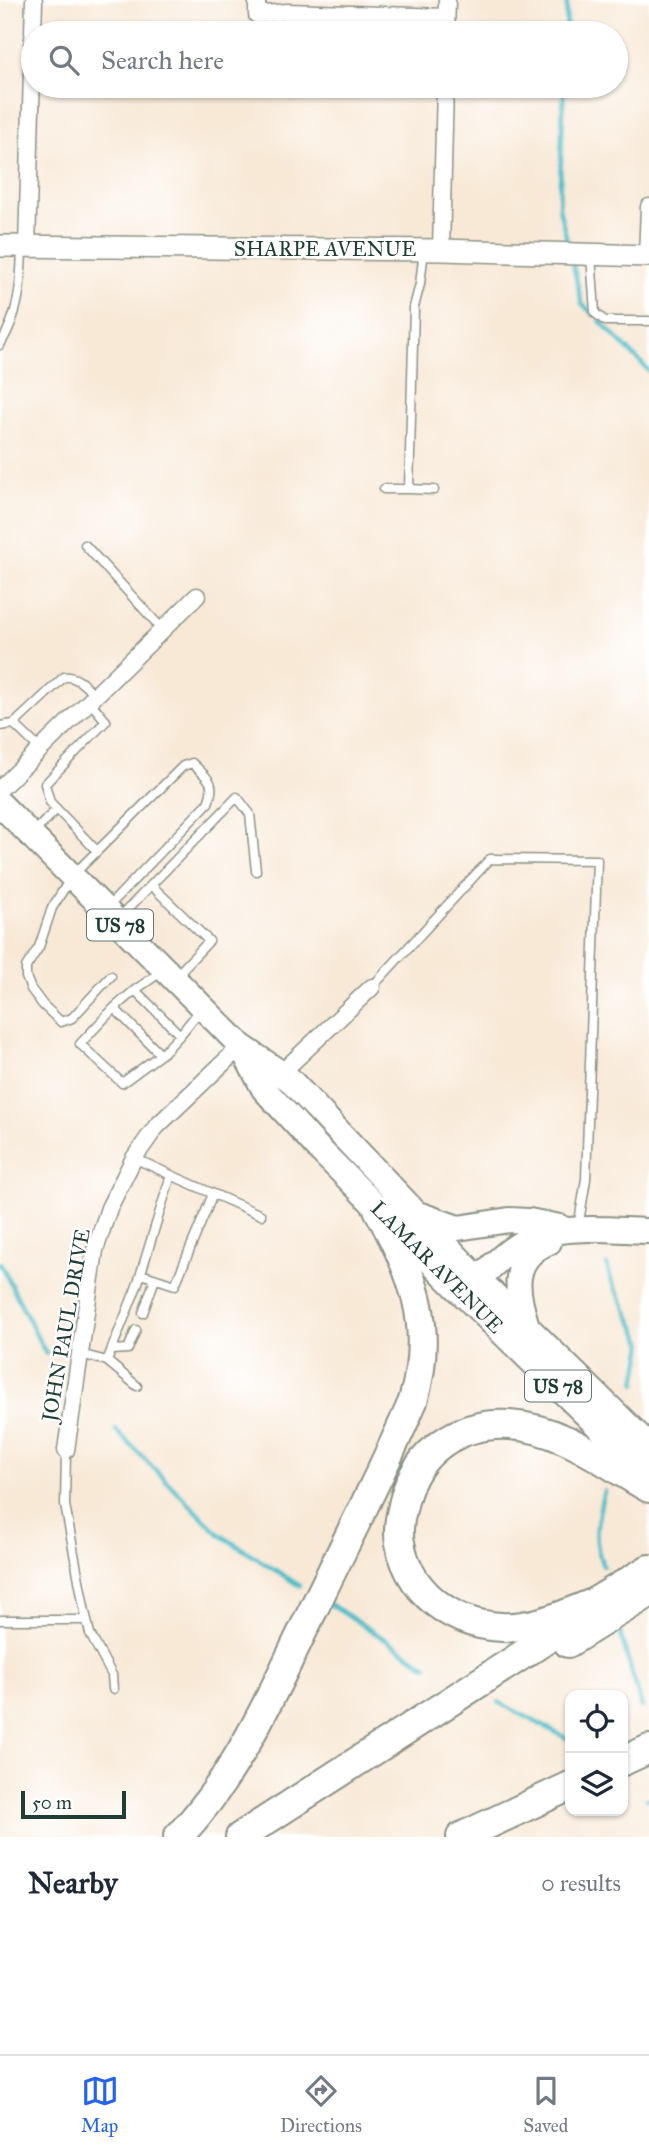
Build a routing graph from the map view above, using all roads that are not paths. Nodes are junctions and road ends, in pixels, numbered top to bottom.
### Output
1 (34, 0) edge
2 (257, 0) edge
3 (447, 0) edge
4 (33, 21) edge
5 (397, 21) edge
6 (446, 21) edge
7 (30, 98) edge
8 (444, 98) edge
9 (649, 207) edge
10 (0, 246) edge
11 (24, 247) junction
12 (433, 250) junction
13 (577, 254) junction
14 (648, 256) edge
15 (649, 321) edge
16 (0, 345) edge
17 (384, 489) dead end
18 (408, 489) junction
19 (434, 490) dead end
20 (85, 545) dead end
21 (197, 596) dead end
22 (163, 630) junction
23 (93, 699) junction
24 (14, 724) junction
25 (0, 726) edge
26 (41, 750) junction
27 (0, 789) edge
28 (0, 804) edge
29 (57, 809) junction
30 (32, 835) junction
31 (97, 851) junction
32 (256, 871) dead end
33 (72, 876) junction
34 (151, 885) junction
35 (110, 916) junction
36 (168, 974) junction
37 (111, 976) dead end
38 (372, 987) joint
39 (135, 990) junction
40 (114, 1008) junction
41 (202, 1008) junction
42 (180, 1035) junction
43 (241, 1046) junction
44 (160, 1054) junction
45 (281, 1073) junction
46 (134, 1158) junction
47 (171, 1175) junction
48 (214, 1194) junction
49 (379, 1209) junction
50 (416, 1214) junction
51 (261, 1215) dead end
52 (578, 1230) junction
53 (649, 1231) edge
54 (141, 1274) junction
55 (155, 1279) junction
56 (472, 1288) junction
57 (143, 1313) dead end
58 (528, 1327) junction
59 (136, 1330) dead end
60 (112, 1350) junction
61 (80, 1354) junction
62 (107, 1361) junction
63 (137, 1386) dead end
64 (649, 1446) edge
65 (66, 1450) joint
66 (649, 1476) edge
67 (649, 1488) edge
68 (649, 1569) edge
69 (649, 1593) edge
70 (593, 1603) junction
71 (0, 1620) edge
72 (87, 1620) junction
73 (113, 1689) dead end
74 (649, 1749) edge
75 (628, 1759) edge
76 (565, 1788) edge
77 (178, 1837) edge
78 (240, 1837) edge
79 (248, 1837) edge
80 (461, 1837) edge

1 - 4 street
2 - 5 street
3 - 6 street
7 - 11 street
8 - 12 street
9 - 14 street
10 - 11 street, SHARPE AVENUE
11 - 12 street, SHARPE AVENUE
11 - 16 lane
12 - 13 street, SHARPE AVENUE
12 - 18 lane
13 - 14 street, SHARPE AVENUE
13 - 15 lane
17 - 18 lane
18 - 19 lane
20 - 22 lane
21 - 22 street
22 - 23 street
23 - 24 lane
23 - 26 street
23 - 29 lane
24 - 25 lane
24 - 26 lane
26 - 27 street
28 - 30 main road, LAMAR AVENUE / US 78
29 - 30 lane
29 - 31 lane
30 - 33 main road, LAMAR AVENUE / US 78
31 - 33 lane
31 - 35 lane
32 - 34 lane
33 - 35 main road, LAMAR AVENUE / US 78
33 - 37 lane
34 - 35 lane
34 - 36 lane
35 - 36 main road, LAMAR AVENUE / US 78
36 - 39 lane
36 - 41 main road, LAMAR AVENUE / US 78
38 - 45 street
38 - 52 lane
39 - 40 lane
39 - 42 lane
40 - 44 lane
40 - 44 lane
41 - 42 lane
41 - 43 main road, LAMAR AVENUE / US 78
42 - 44 lane
43 - 45 main road, LAMAR AVENUE / US 78
43 - 46 street, JOHN PAUL DRIVE
43 - 49 main road, LAMAR AVENUE / US 78
45 - 50 main road, LAMAR AVENUE / US 78
46 - 47 lane
46 - 61 street, JOHN PAUL DRIVE
47 - 48 lane
47 - 54 lane
48 - 51 lane
48 - 55 lane
49 - 56 main road, LAMAR AVENUE / US 78
49 - 77 highway
50 - 52 main road
50 - 56 main road, LAMAR AVENUE / US 78
52 - 53 main road
52 - 56 main road
52 - 58 main road
54 - 55 lane
54 - 60 lane
55 - 57 lane
56 - 58 main road, LAMAR AVENUE / US 78
56 - 66 main road, LAMAR AVENUE / US 78
58 - 64 main road, LAMAR AVENUE / US 78
59 - 60 lane
60 - 62 lane
61 - 62 lane
61 - 65 street, JOHN PAUL DRIVE
62 - 63 lane
65 - 72 lane
67 - 70 highway
68 - 70 highway
69 - 79 highway
70 - 78 highway
71 - 72 lane
72 - 73 lane
74 - 75 highway
76 - 80 highway

